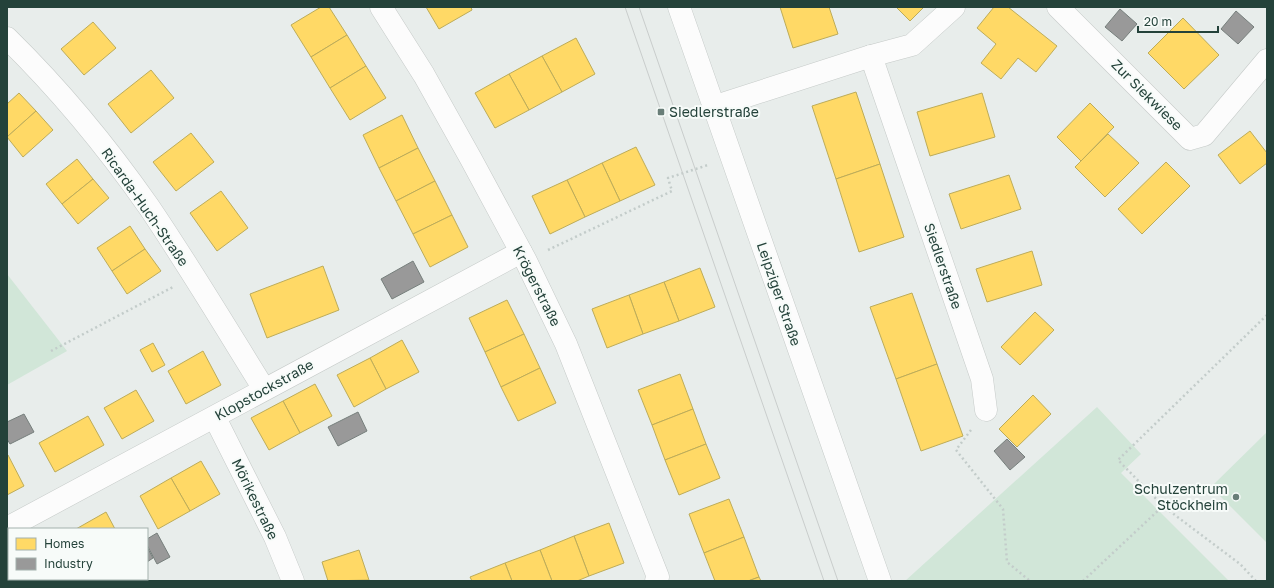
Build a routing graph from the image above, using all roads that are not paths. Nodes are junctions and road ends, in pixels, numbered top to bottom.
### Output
1 (381, 7) edge
2 (679, 7) edge
3 (954, 7) edge
4 (1058, 7) edge
5 (7, 38) edge
6 (871, 56) junction
7 (1267, 60) edge
8 (713, 107) junction
9 (521, 252) junction
10 (264, 389) junction
11 (986, 410) road end
12 (215, 418) junction
13 (7, 528) edge
14 (293, 581) edge
15 (656, 581) edge
16 (880, 581) edge

1 - 9 street, Krögerstraße
2 - 8 street, Leipziger Straße
3 - 6 street
4 - 7 street, Zur Siekwiese
5 - 10 street, Ricarda-Huch-Straße
6 - 8 street
6 - 11 street, Siedlerstraße
8 - 16 street, Leipziger Straße
9 - 10 street, Klopstockstraße
9 - 15 street, Krögerstraße
10 - 12 street, Klopstockstraße
12 - 13 street, Klopstockstraße
12 - 14 street, Mörikestraße

